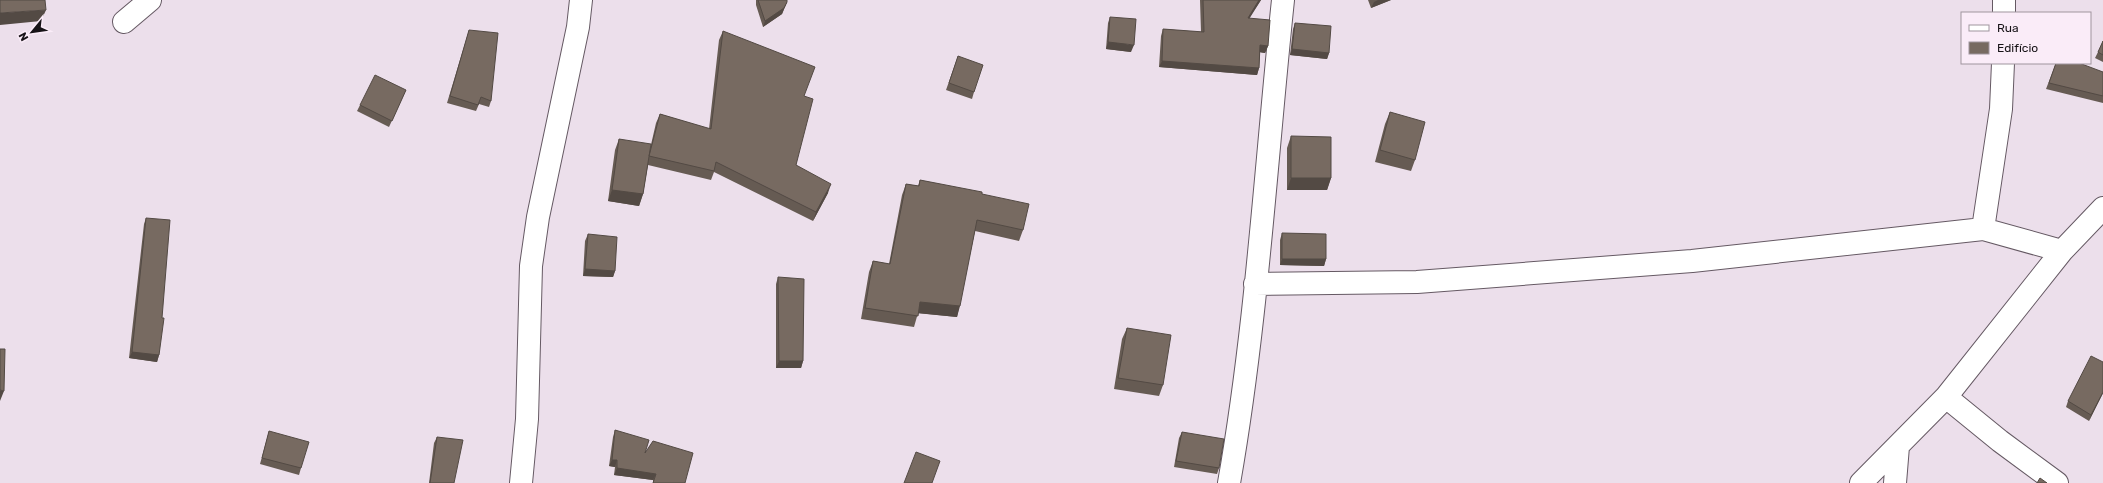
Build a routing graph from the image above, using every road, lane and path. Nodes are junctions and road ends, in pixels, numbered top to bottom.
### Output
1 (150, 0) edge
2 (581, 0) edge
3 (1283, 0) edge
4 (2004, 0) edge
5 (2004, 12) edge
6 (124, 22) dead end
7 (2002, 64) edge
8 (2103, 208) edge
9 (1983, 229) junction
10 (2062, 252) junction
11 (1255, 284) junction
12 (1946, 397) junction
13 (1898, 446) junction
14 (521, 483) edge
15 (1229, 483) edge
16 (1861, 483) edge
17 (1895, 483) edge
18 (2057, 483) edge

1 - 6 street
2 - 14 street
3 - 11 street
4 - 5 street
7 - 9 street
8 - 10 street
9 - 10 street
9 - 11 street
10 - 12 street
11 - 15 street
12 - 13 street
12 - 18 street
13 - 16 street
13 - 17 street

